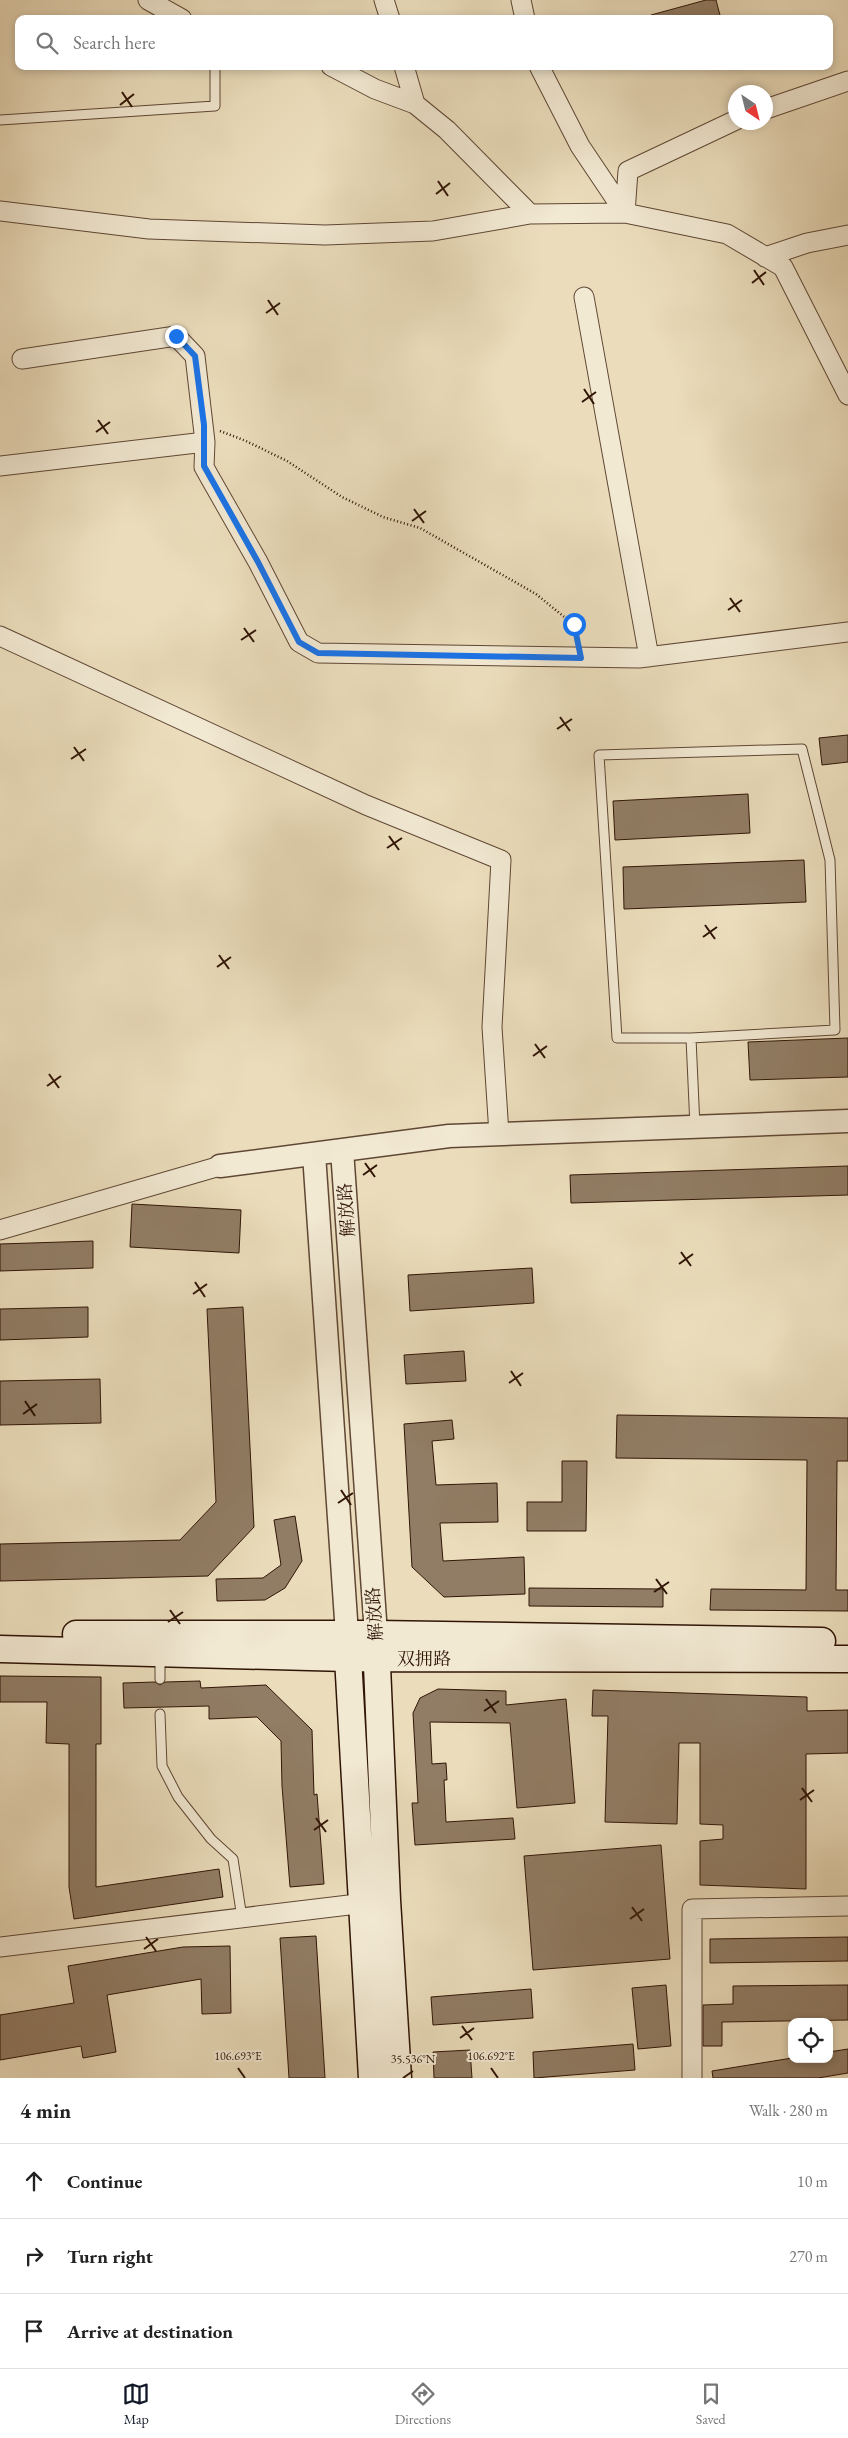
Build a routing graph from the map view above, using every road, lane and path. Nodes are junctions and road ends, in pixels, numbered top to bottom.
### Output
1 (148, 0) edge
2 (384, 0) edge
3 (521, 0) edge
4 (175, 15) edge
5 (389, 15) edge
6 (523, 15) edge
7 (215, 70) edge
8 (339, 70) edge
9 (405, 70) edge
10 (541, 70) edge
11 (848, 81) edge
12 (415, 104) junction
13 (773, 107) edge
14 (0, 120) edge
15 (728, 124) edge
16 (0, 211) edge
17 (625, 213) junction
18 (530, 214) junction
19 (848, 235) edge
20 (765, 257) junction
21 (584, 297) dead end
22 (22, 359) dead end
23 (848, 395) edge
24 (205, 434) junction
25 (0, 466) edge
26 (848, 632) edge
27 (0, 636) edge
28 (648, 657) junction
29 (581, 658) junction
30 (691, 1038) junction
31 (848, 1121) edge
32 (695, 1127) junction
33 (500, 1134) junction
34 (342, 1150) junction
35 (314, 1154) junction
36 (220, 1166) joint
37 (0, 1230) edge
38 (0, 1633) edge
39 (848, 1642) edge
40 (347, 1646) junction
41 (376, 1646) junction
42 (0, 1649) edge
43 (848, 1659) edge
44 (160, 1714) dead end
45 (387, 1900) junction
46 (362, 1903) junction
47 (848, 1906) edge
48 (242, 1918) junction
49 (0, 1948) edge
50 (372, 2078) edge
51 (398, 2078) edge
52 (692, 2078) edge

1 - 4 street
2 - 5 street
3 - 6 street
7 - 14 lane
8 - 12 street
9 - 12 street
10 - 17 street
11 - 13 street
12 - 18 street
15 - 17 street
16 - 18 street
17 - 18 street
17 - 20 street
19 - 20 street
20 - 23 street
21 - 28 street
22 - 24 street
24 - 25 street
24 - 29 path
24 - 29 street
26 - 28 street
27 - 33 street
28 - 29 street
30 - 30 lane
30 - 32 lane
31 - 32 street
32 - 33 street
33 - 34 street
34 - 35 street
34 - 41 street, 解放路
35 - 36 street
35 - 40 street, 解放路
36 - 37 street
38 - 40 main road, 双拥路
39 - 41 main road, 双拥路
40 - 41 main road, 双拥路
40 - 42 main road, 双拥路
40 - 46 main road, 解放路
41 - 43 main road, 双拥路
41 - 45 main road, 解放路
44 - 48 lane
45 - 46 street
45 - 51 main road, 解放路
46 - 48 street
46 - 50 main road, 解放路
47 - 52 street
48 - 49 street

